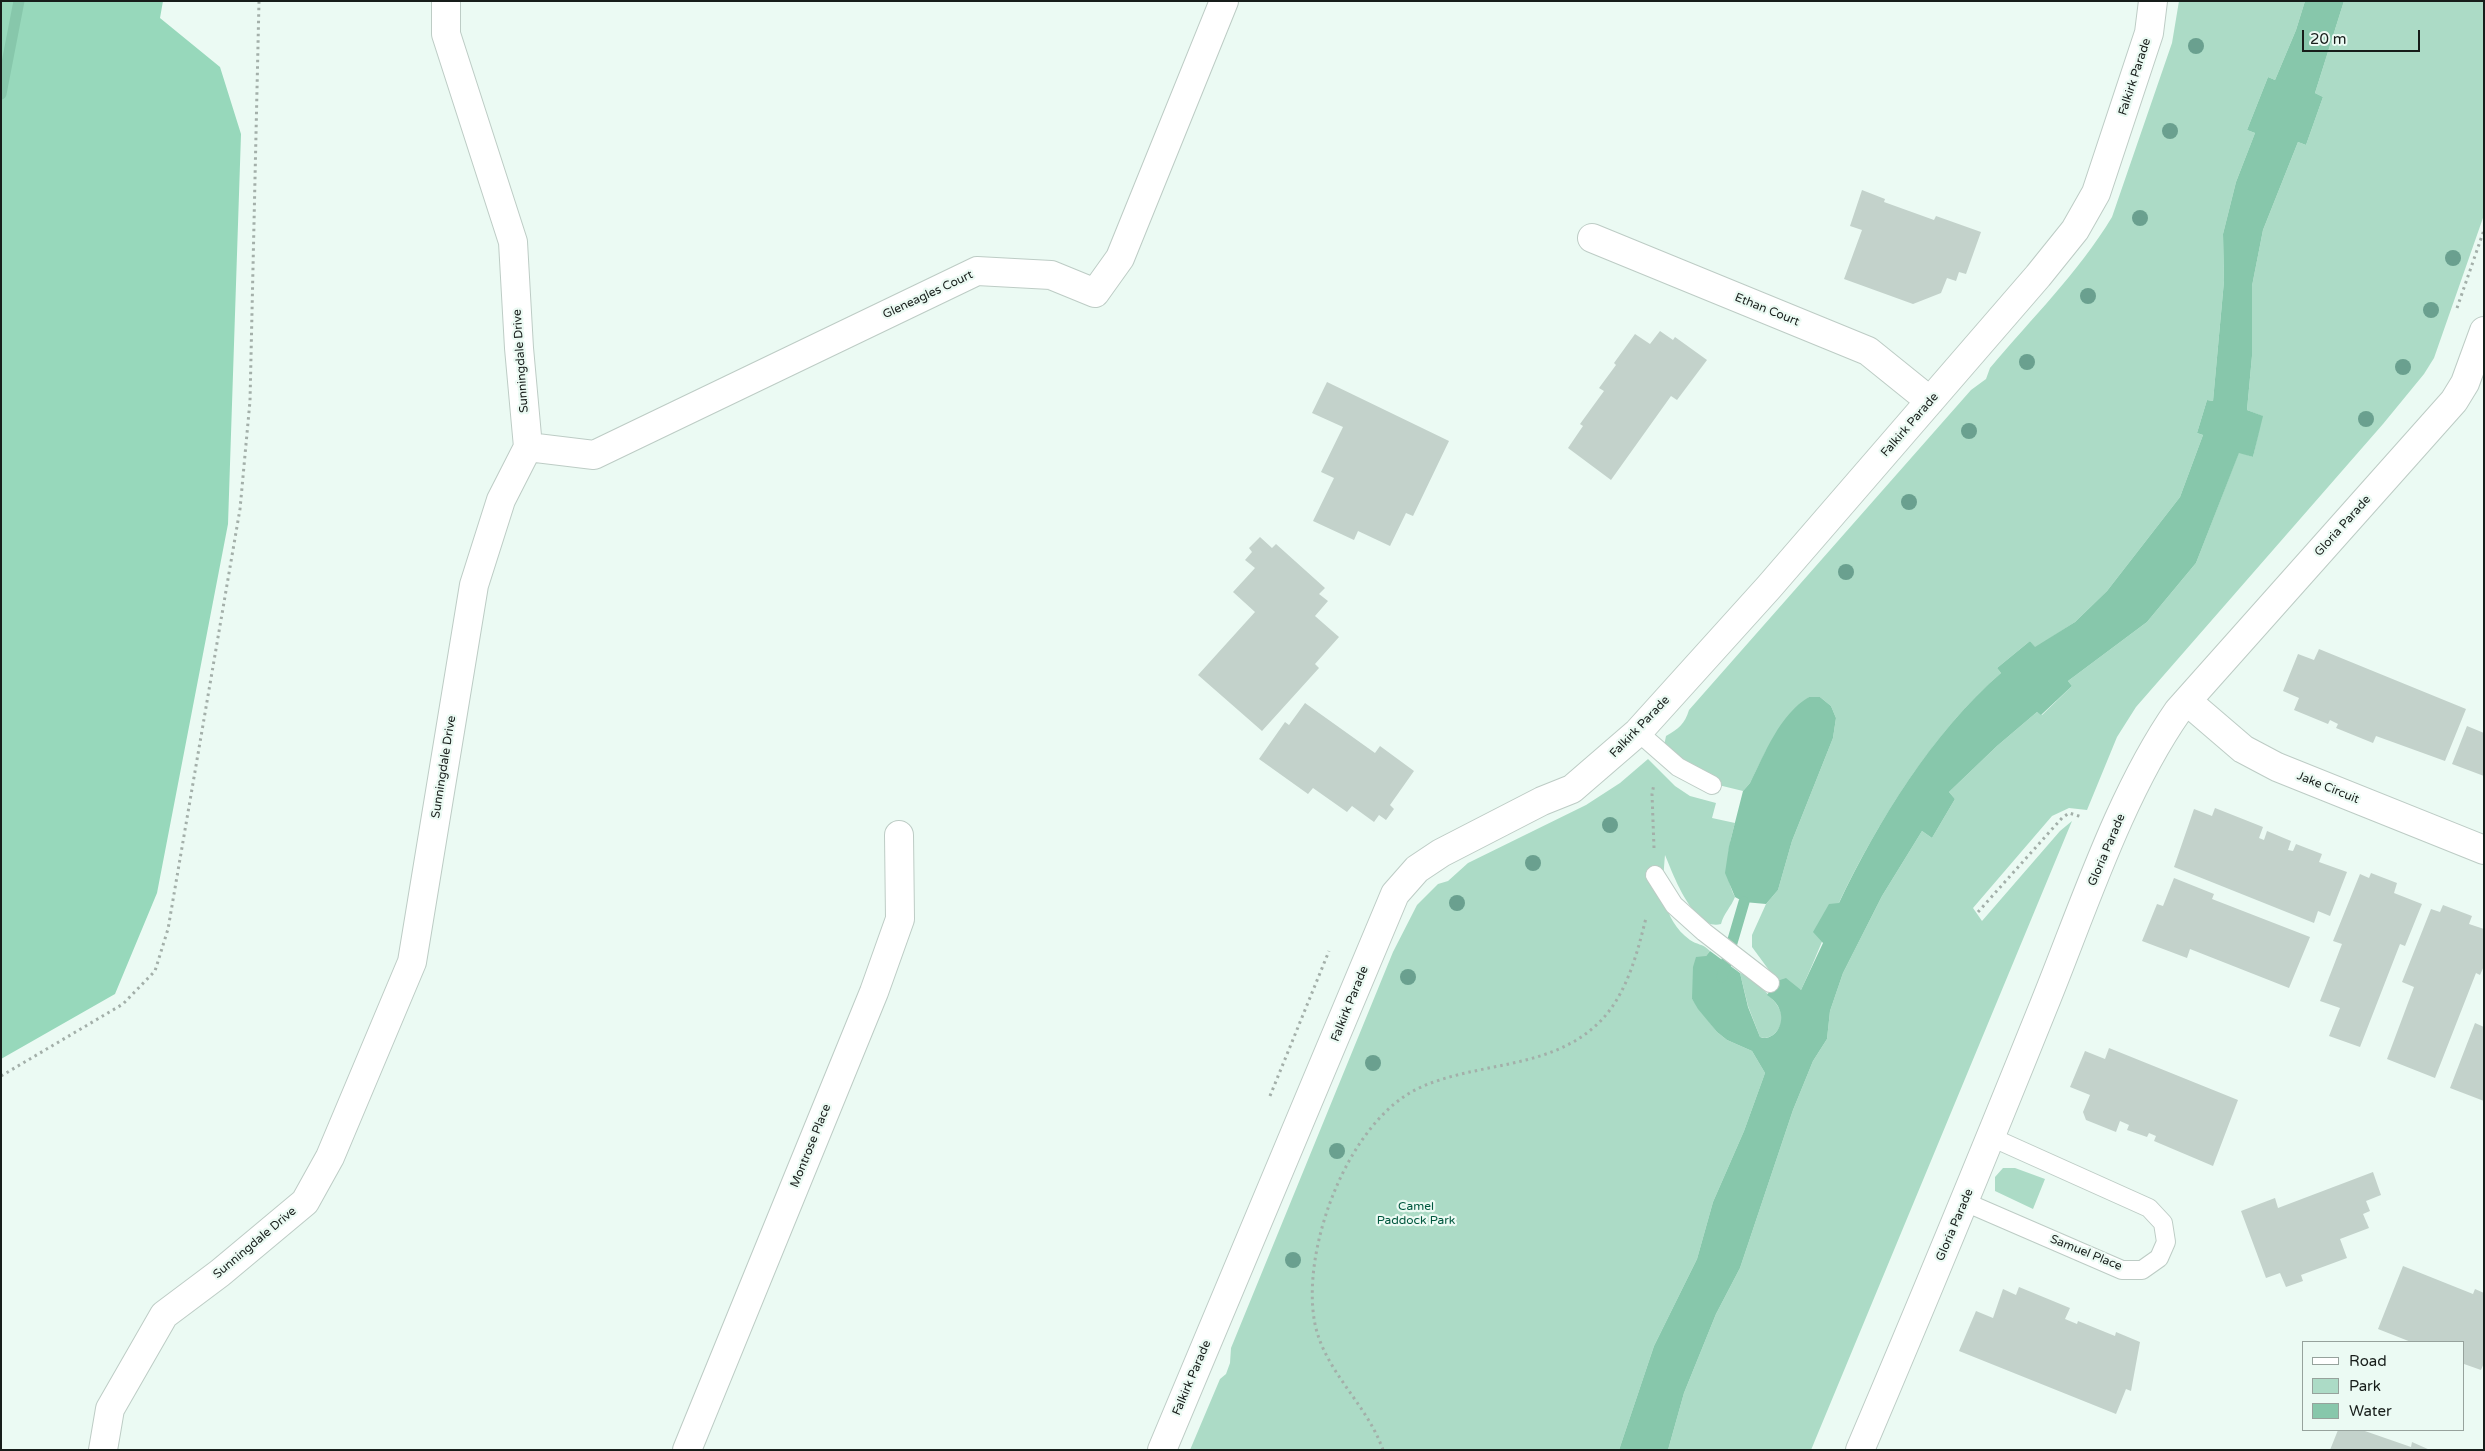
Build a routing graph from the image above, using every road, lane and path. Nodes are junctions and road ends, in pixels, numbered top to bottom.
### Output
1 (260, 1) edge
2 (446, 1) edge
3 (1224, 1) edge
4 (2153, 1) edge
5 (1592, 238) dead end
6 (2483, 337) edge
7 (1930, 401) junction
8 (528, 447) junction
9 (2187, 701) junction
10 (1638, 732) junction
11 (1660, 752) junction
12 (1712, 785) dead end
13 (2088, 818) dead end
14 (899, 835) dead end
15 (2484, 850) edge
16 (1655, 876) junction
17 (1978, 912) dead end
18 (1770, 983) dead end
19 (1, 1076) edge
20 (1991, 1137) junction
21 (1965, 1202) junction
22 (103, 1450) edge
23 (687, 1450) edge
24 (1162, 1450) edge
25 (1383, 1450) edge
26 (1860, 1450) edge

1 - 19 path
2 - 8 street, Sunningdale Drive
3 - 8 street, Gleneagles Court
4 - 7 street, Falkirk Parade
5 - 7 street, Ethan Court
6 - 9 street, Gloria Parade
7 - 10 street, Falkirk Parade
8 - 22 street, Sunningdale Drive
9 - 15 street, Jake Circuit
9 - 20 street, Gloria Parade
10 - 11 lane
10 - 24 street, Falkirk Parade
11 - 12 lane
11 - 16 path
13 - 17 path
14 - 23 street, Montrose Place
16 - 18 lane
16 - 25 path
20 - 21 street, Gloria Parade
20 - 21 lane, Samuel Place
21 - 26 street, Gloria Parade

